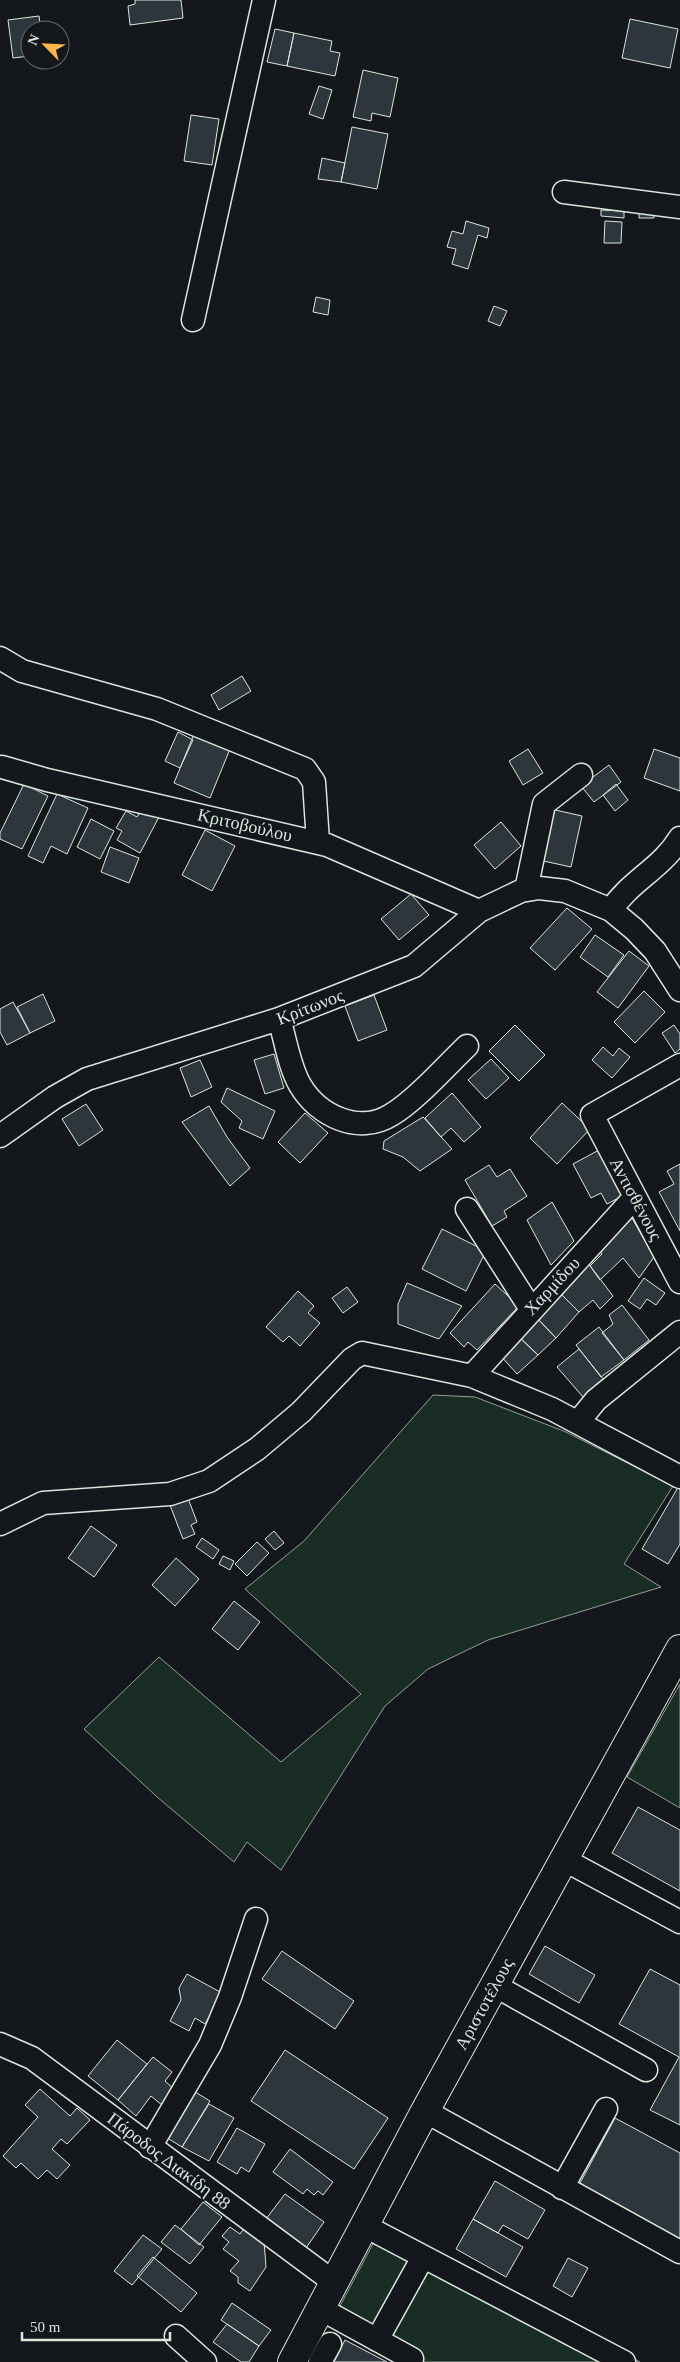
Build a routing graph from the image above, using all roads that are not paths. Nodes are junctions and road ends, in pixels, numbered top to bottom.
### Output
1 (264, 0) edge
2 (564, 192) dead end
3 (680, 207) edge
4 (192, 320) dead end
5 (0, 658) edge
6 (2, 767) dead end
7 (581, 776) dead end
8 (680, 838) edge
9 (318, 842) junction
10 (526, 890) junction
11 (611, 910) junction
12 (478, 911) junction
13 (680, 990) edge
14 (280, 1019) junction
15 (467, 1046) dead end
16 (680, 1065) edge
17 (0, 1136) edge
18 (634, 1197) junction
19 (467, 1209) dead end
20 (680, 1282) edge
21 (531, 1309) junction
22 (680, 1332) edge
23 (472, 1376) junction
24 (578, 1422) junction
25 (680, 1477) edge
26 (0, 1524) edge
27 (680, 1649) edge
28 (563, 1859) junction
29 (256, 1919) dead end
30 (680, 1922) edge
31 (494, 1985) junction
32 (0, 2044) edge
33 (646, 2070) dead end
34 (606, 2109) dead end
35 (425, 2111) junction
36 (150, 2147) junction
37 (562, 2188) junction
38 (365, 2226) junction
39 (680, 2252) edge
40 (423, 2257) junction
41 (335, 2283) junction
42 (321, 2309) junction
43 (176, 2336) dead end
44 (377, 2340) junction
45 (412, 2359) dead end
46 (205, 2362) edge
47 (292, 2362) edge
48 (624, 2362) edge

1 - 4 street
2 - 3 street
5 - 9 street
6 - 9 street, Κριτοβούλου
7 - 10 street
8 - 11 street
9 - 12 street, Κριτοβούλου
10 - 11 street, Κρίτωνος
10 - 12 street, Κρίτωνος
11 - 13 street, Κρίτωνος
12 - 14 street, Κρίτωνος
14 - 15 street
14 - 17 street, Κρίτωνος
16 - 18 street, Αντισθένους
18 - 20 street, Αντισθένους
18 - 21 street, Χαρμίδου
19 - 21 street
21 - 23 street, Χαρμίδου
22 - 24 street
23 - 24 street
23 - 26 street
24 - 25 street
27 - 28 main road, Αριστοτέλους
28 - 30 street
28 - 31 main road, Αριστοτέλους
29 - 36 street
31 - 33 street
31 - 35 main road, Αριστοτέλους
32 - 36 street, Πάροδος Διακίδη 88
34 - 37 street
35 - 37 street
35 - 38 main road, Αριστοτέλους
36 - 41 street, Πάροδος Διακίδη 88
37 - 39 street
38 - 40 street
38 - 41 main road, Αριστοτέλους
40 - 44 street
40 - 48 street
41 - 42 main road, Αριστοτέλους
42 - 44 street
42 - 47 main road, Αριστοτέλους
43 - 46 street
44 - 45 street

